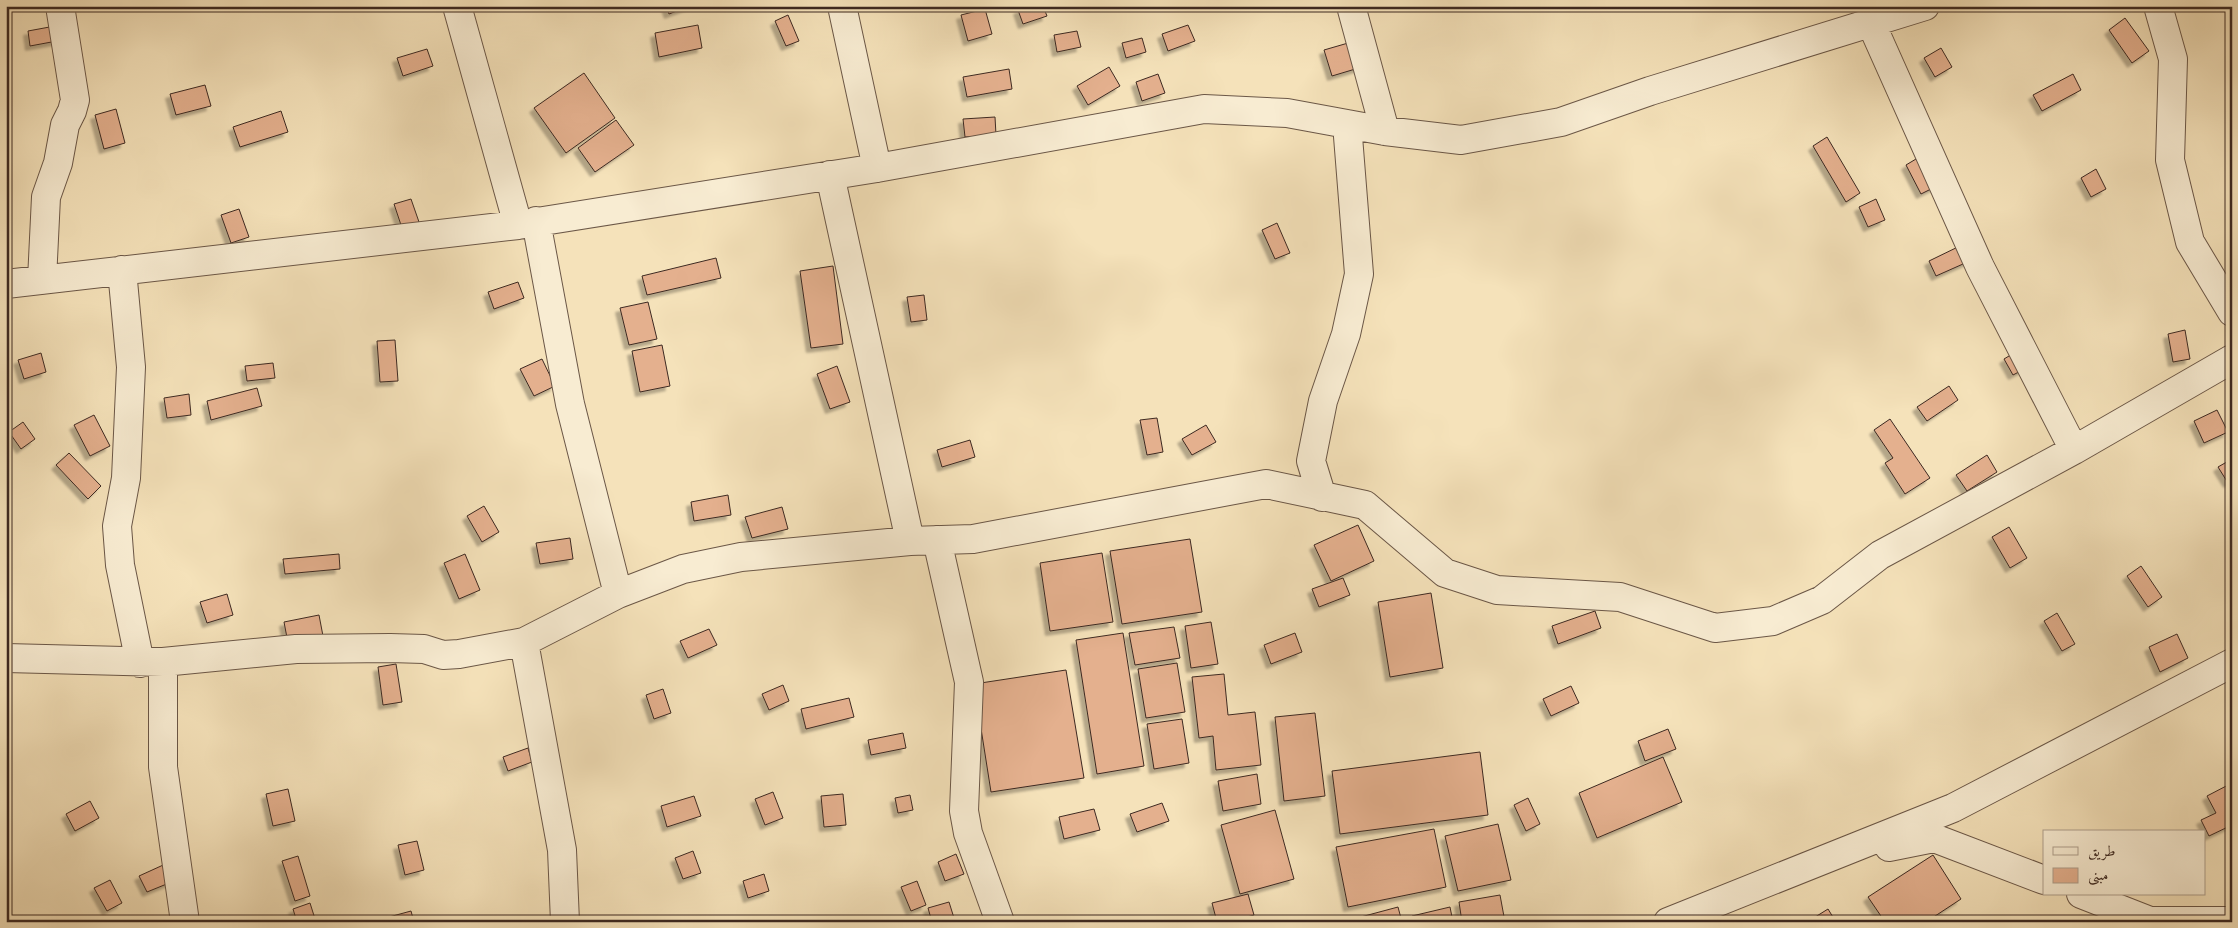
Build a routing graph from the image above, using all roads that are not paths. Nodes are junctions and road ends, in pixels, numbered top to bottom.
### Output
1 (60, 6) edge
2 (457, 6) edge
3 (842, 6) edge
4 (1351, 6) edge
5 (1925, 6) edge
6 (2158, 6) edge
7 (1870, 23) junction
8 (1347, 124) junction
9 (1385, 131) junction
10 (876, 168) junction
11 (830, 175) junction
12 (527, 223) junction
13 (122, 270) junction
14 (42, 280) junction
15 (6, 284) edge
16 (2232, 312) edge
17 (2232, 359) edge
18 (2074, 450) junction
19 (1322, 497) junction
20 (937, 540) junction
21 (910, 541) junction
22 (618, 594) junction
23 (524, 642) junction
24 (6, 658) edge
25 (152, 662) junction
26 (2232, 663) edge
27 (1829, 859) junction
28 (2043, 880) edge
29 (2085, 896) edge
30 (2150, 921) edge
31 (2232, 921) edge
32 (185, 922) edge
33 (565, 922) edge
34 (1000, 922) edge
35 (1668, 922) edge

1 - 14 street
2 - 12 street
3 - 10 street
4 - 9 street
5 - 7 street
6 - 16 street
7 - 9 street
7 - 18 street
8 - 9 street
8 - 10 street
8 - 19 street
10 - 11 street
11 - 12 street
11 - 21 street
12 - 13 street
12 - 22 street
13 - 14 street
13 - 25 street
14 - 15 street
17 - 18 street
18 - 19 street
19 - 20 street
20 - 21 street
20 - 34 street
21 - 22 street
22 - 23 street
23 - 25 street
23 - 33 street
24 - 25 street
25 - 32 street
26 - 27 street
27 - 28 street
27 - 35 street
29 - 30 street
30 - 31 street

